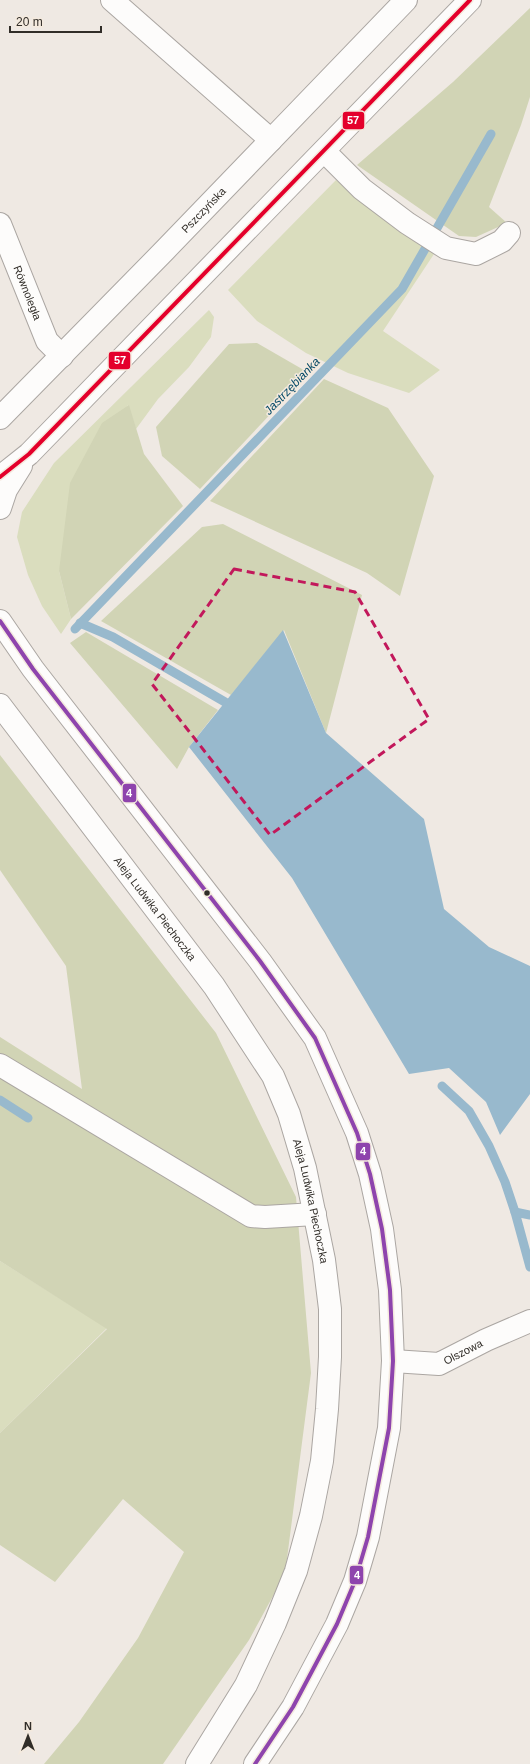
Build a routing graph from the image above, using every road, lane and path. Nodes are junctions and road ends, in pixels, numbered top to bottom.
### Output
1 (112, 0) edge
2 (406, 0) edge
3 (470, 0) edge
4 (271, 140) junction
5 (324, 151) junction
6 (0, 224) edge
7 (509, 233) dead end
8 (62, 356) junction
9 (0, 418) edge
10 (29, 454) junction
11 (0, 477) edge
12 (0, 508) edge
13 (0, 621) edge
14 (0, 705) edge
15 (0, 1065) edge
16 (315, 1214) junction
17 (530, 1321) edge
18 (393, 1361) junction
19 (197, 1764) edge
20 (255, 1764) edge

1 - 4 main road
2 - 4 main road, Pszczyńska
3 - 5 main road
4 - 8 main road, Pszczyńska
5 - 7 main road
5 - 10 main road
6 - 8 main road, Równoległa
8 - 9 main road, Pszczyńska
10 - 11 main road
10 - 12 main road
13 - 18 main road
14 - 16 main road, Aleja Ludwika Piechoczka
15 - 16 main road
16 - 19 main road, Aleja Ludwika Piechoczka
17 - 18 main road, Olszowa
18 - 20 main road

